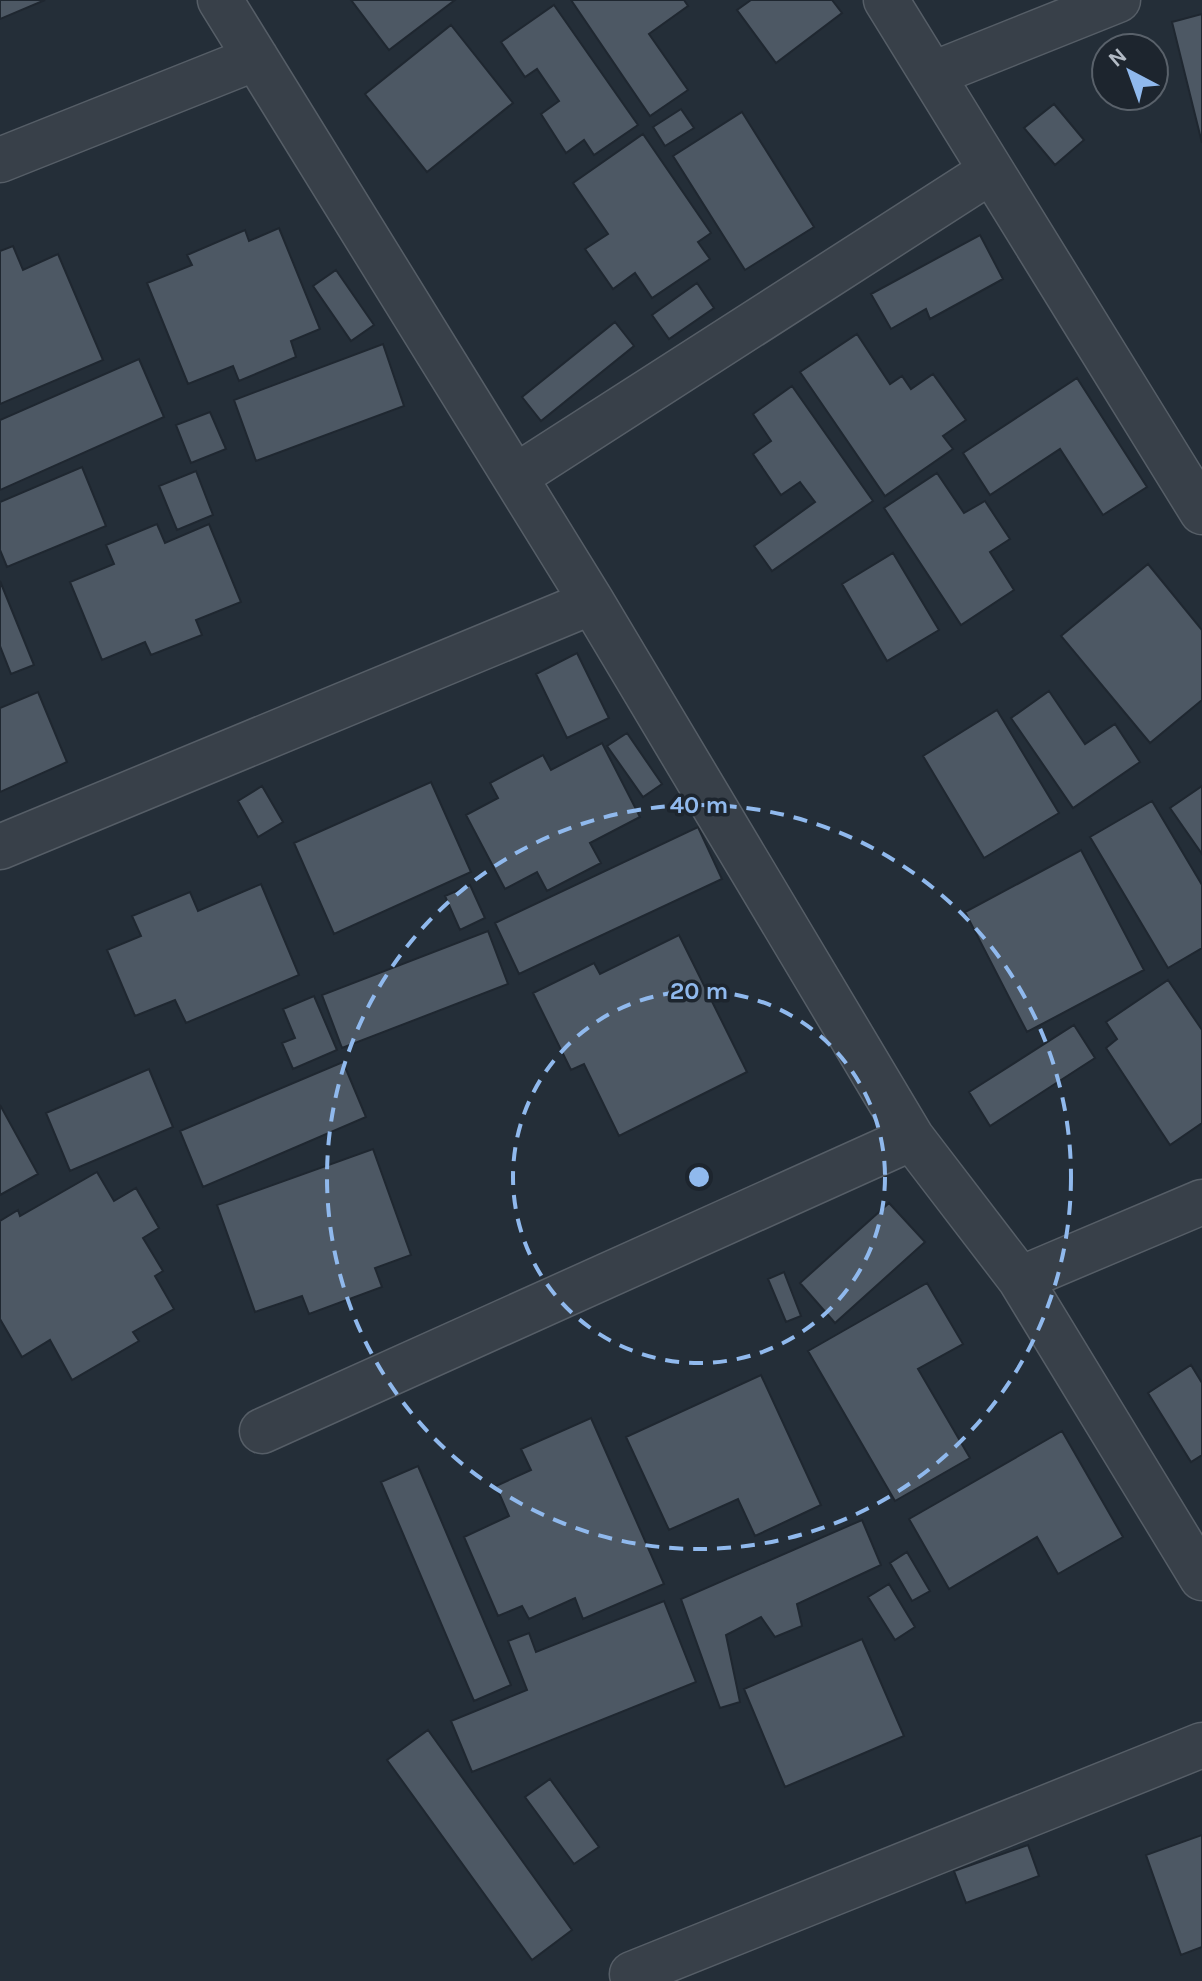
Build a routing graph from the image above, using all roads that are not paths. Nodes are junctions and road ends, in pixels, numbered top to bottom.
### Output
1 (220, 0) edge
2 (886, 0) edge
3 (1118, 0) edge
4 (256, 58) junction
5 (933, 74) junction
6 (0, 160) edge
7 (991, 171) junction
8 (515, 477) junction
9 (1202, 512) edge
10 (592, 602) junction
11 (0, 847) edge
12 (912, 1138) junction
13 (1202, 1202) edge
14 (1020, 1279) junction
15 (262, 1431) dead end
16 (1202, 1578) edge
17 (1202, 1745) edge
18 (632, 1974) dead end

1 - 4 street
2 - 5 street
3 - 5 street
4 - 6 street
4 - 8 street
5 - 7 street
7 - 8 street
7 - 9 street
8 - 10 street
10 - 11 street
10 - 12 street
12 - 14 street
12 - 15 street
13 - 14 street
14 - 16 street
17 - 18 street

